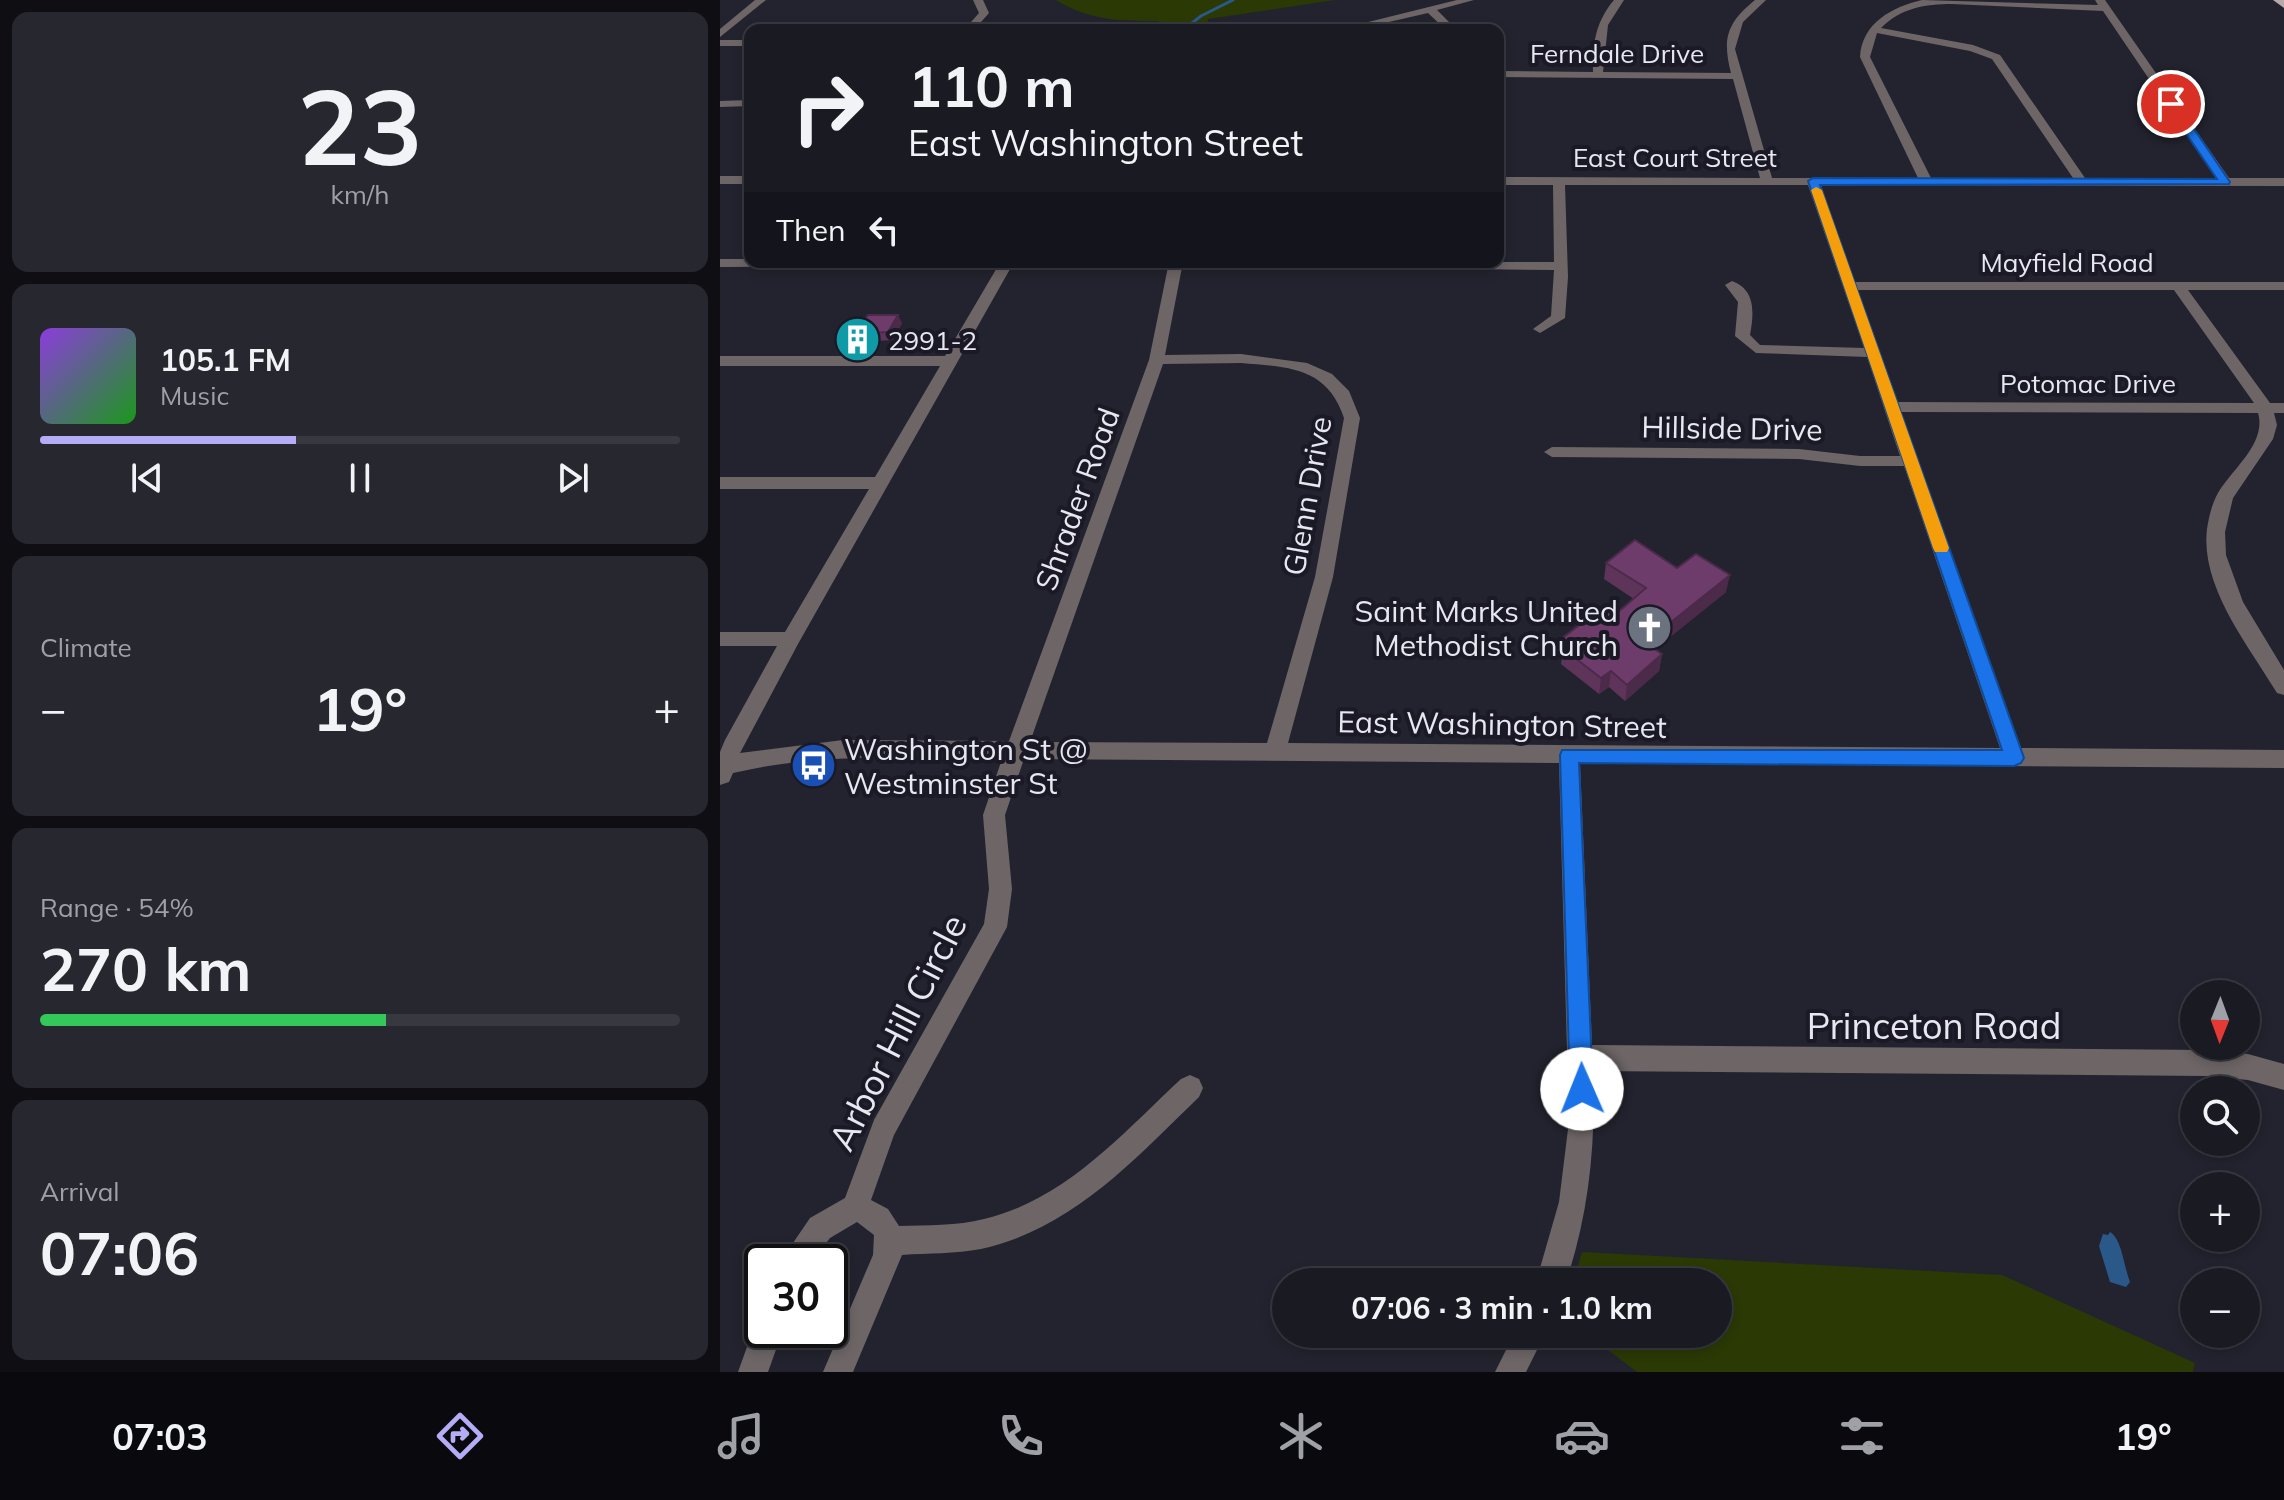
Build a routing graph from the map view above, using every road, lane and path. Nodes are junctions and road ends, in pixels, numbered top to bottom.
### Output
1 (761, 0) edge
2 (978, 0) edge
3 (1469, 0) edge
4 (1619, 0) edge
5 (1761, 0) edge
6 (2278, 0) edge
7 (2103, 4) edge
8 (2284, 5) edge
9 (1432, 11) junction
10 (974, 24) edge
11 (1370, 24) edge
12 (1446, 24) edge
13 (1875, 30) junction
14 (720, 34) edge
15 (720, 43) edge
16 (744, 43) edge
17 (1504, 74) edge
18 (1598, 74) junction
19 (1736, 76) junction
20 (744, 103) edge
21 (720, 104) edge
22 (720, 180) edge
23 (744, 180) edge
24 (1504, 181) edge
25 (1559, 181) junction
26 (1767, 181) junction
27 (1813, 181) junction
28 (1926, 181) junction
29 (2082, 182) junction
30 (2225, 182) junction
31 (2284, 182) edge
32 (720, 263) edge
33 (744, 263) edge
34 (1504, 265) edge
35 (1561, 266) junction
36 (1004, 268) edge
37 (1175, 268) edge
38 (1732, 285) dead end
39 (1850, 286) junction
40 (2178, 286) junction
41 (2284, 286) edge
42 (1540, 329) dead end
43 (1873, 353) junction
44 (1157, 360) junction
45 (720, 361) edge
46 (950, 361) junction
47 (1892, 407) junction
48 (2265, 408) junction
49 (2284, 408) edge
50 (1552, 452) dead end
51 (1911, 461) junction
52 (720, 483) edge
53 (880, 483) junction
54 (720, 639) edge
55 (791, 639) junction
56 (2284, 687) edge
57 (1015, 750) junction
58 (1275, 751) junction
59 (1569, 755) junction
60 (2014, 758) junction
61 (2284, 759) edge
62 (722, 771) edge
63 (1581, 1058) junction
64 (2284, 1077) edge
65 (1190, 1088) dead end
66 (855, 1207) junction
67 (891, 1241) junction
68 (808, 1244) edge
69 (1555, 1268) edge
70 (762, 1348) edge
71 (1523, 1348) edge
72 (753, 1372) edge
73 (838, 1372) edge
74 (1510, 1372) edge

1 - 14 street
2 - 10 street
3 - 9 street
4 - 18 street
5 - 19 street
6 - 8 main road
7 - 13 street
7 - 30 street
9 - 11 street
9 - 12 street
13 - 28 street
13 - 29 street
15 - 16 street
17 - 18 street, Ferndale Drive
18 - 19 street, Ferndale Drive
19 - 26 street
20 - 21 street
22 - 23 street
24 - 25 street, East Court Street
25 - 26 street, East Court Street
25 - 35 street
26 - 27 street, East Court Street
27 - 28 street, East Court Street
27 - 39 street
28 - 29 street, East Court Street
29 - 30 street, East Court Street
30 - 31 street, East Court Street
32 - 33 street
34 - 35 street
35 - 42 street
36 - 46 street
37 - 44 street, Shrader Road
38 - 43 street
39 - 40 street, Mayfield Road
39 - 43 street
40 - 41 street, Mayfield Road
40 - 48 street
43 - 47 street
44 - 57 street, Shrader Road
44 - 58 street, Glenn Drive
45 - 46 street
46 - 53 street
47 - 48 street, Potomac Drive
47 - 51 street
48 - 49 street, Potomac Drive
48 - 56 street
50 - 51 street, Hillside Drive
51 - 60 street
52 - 53 street
53 - 55 street
54 - 55 street
55 - 62 street
57 - 58 street, East Washington Street
57 - 62 street, East Washington Street
57 - 66 street, Arbor Hill Circle
58 - 59 street, East Washington Street
59 - 60 street, East Washington Street
59 - 63 street
60 - 61 street, East Washington Street
63 - 64 street, Princeton Road
63 - 69 street
65 - 67 street
66 - 67 street
66 - 68 street
67 - 73 street
70 - 72 street
71 - 74 street

